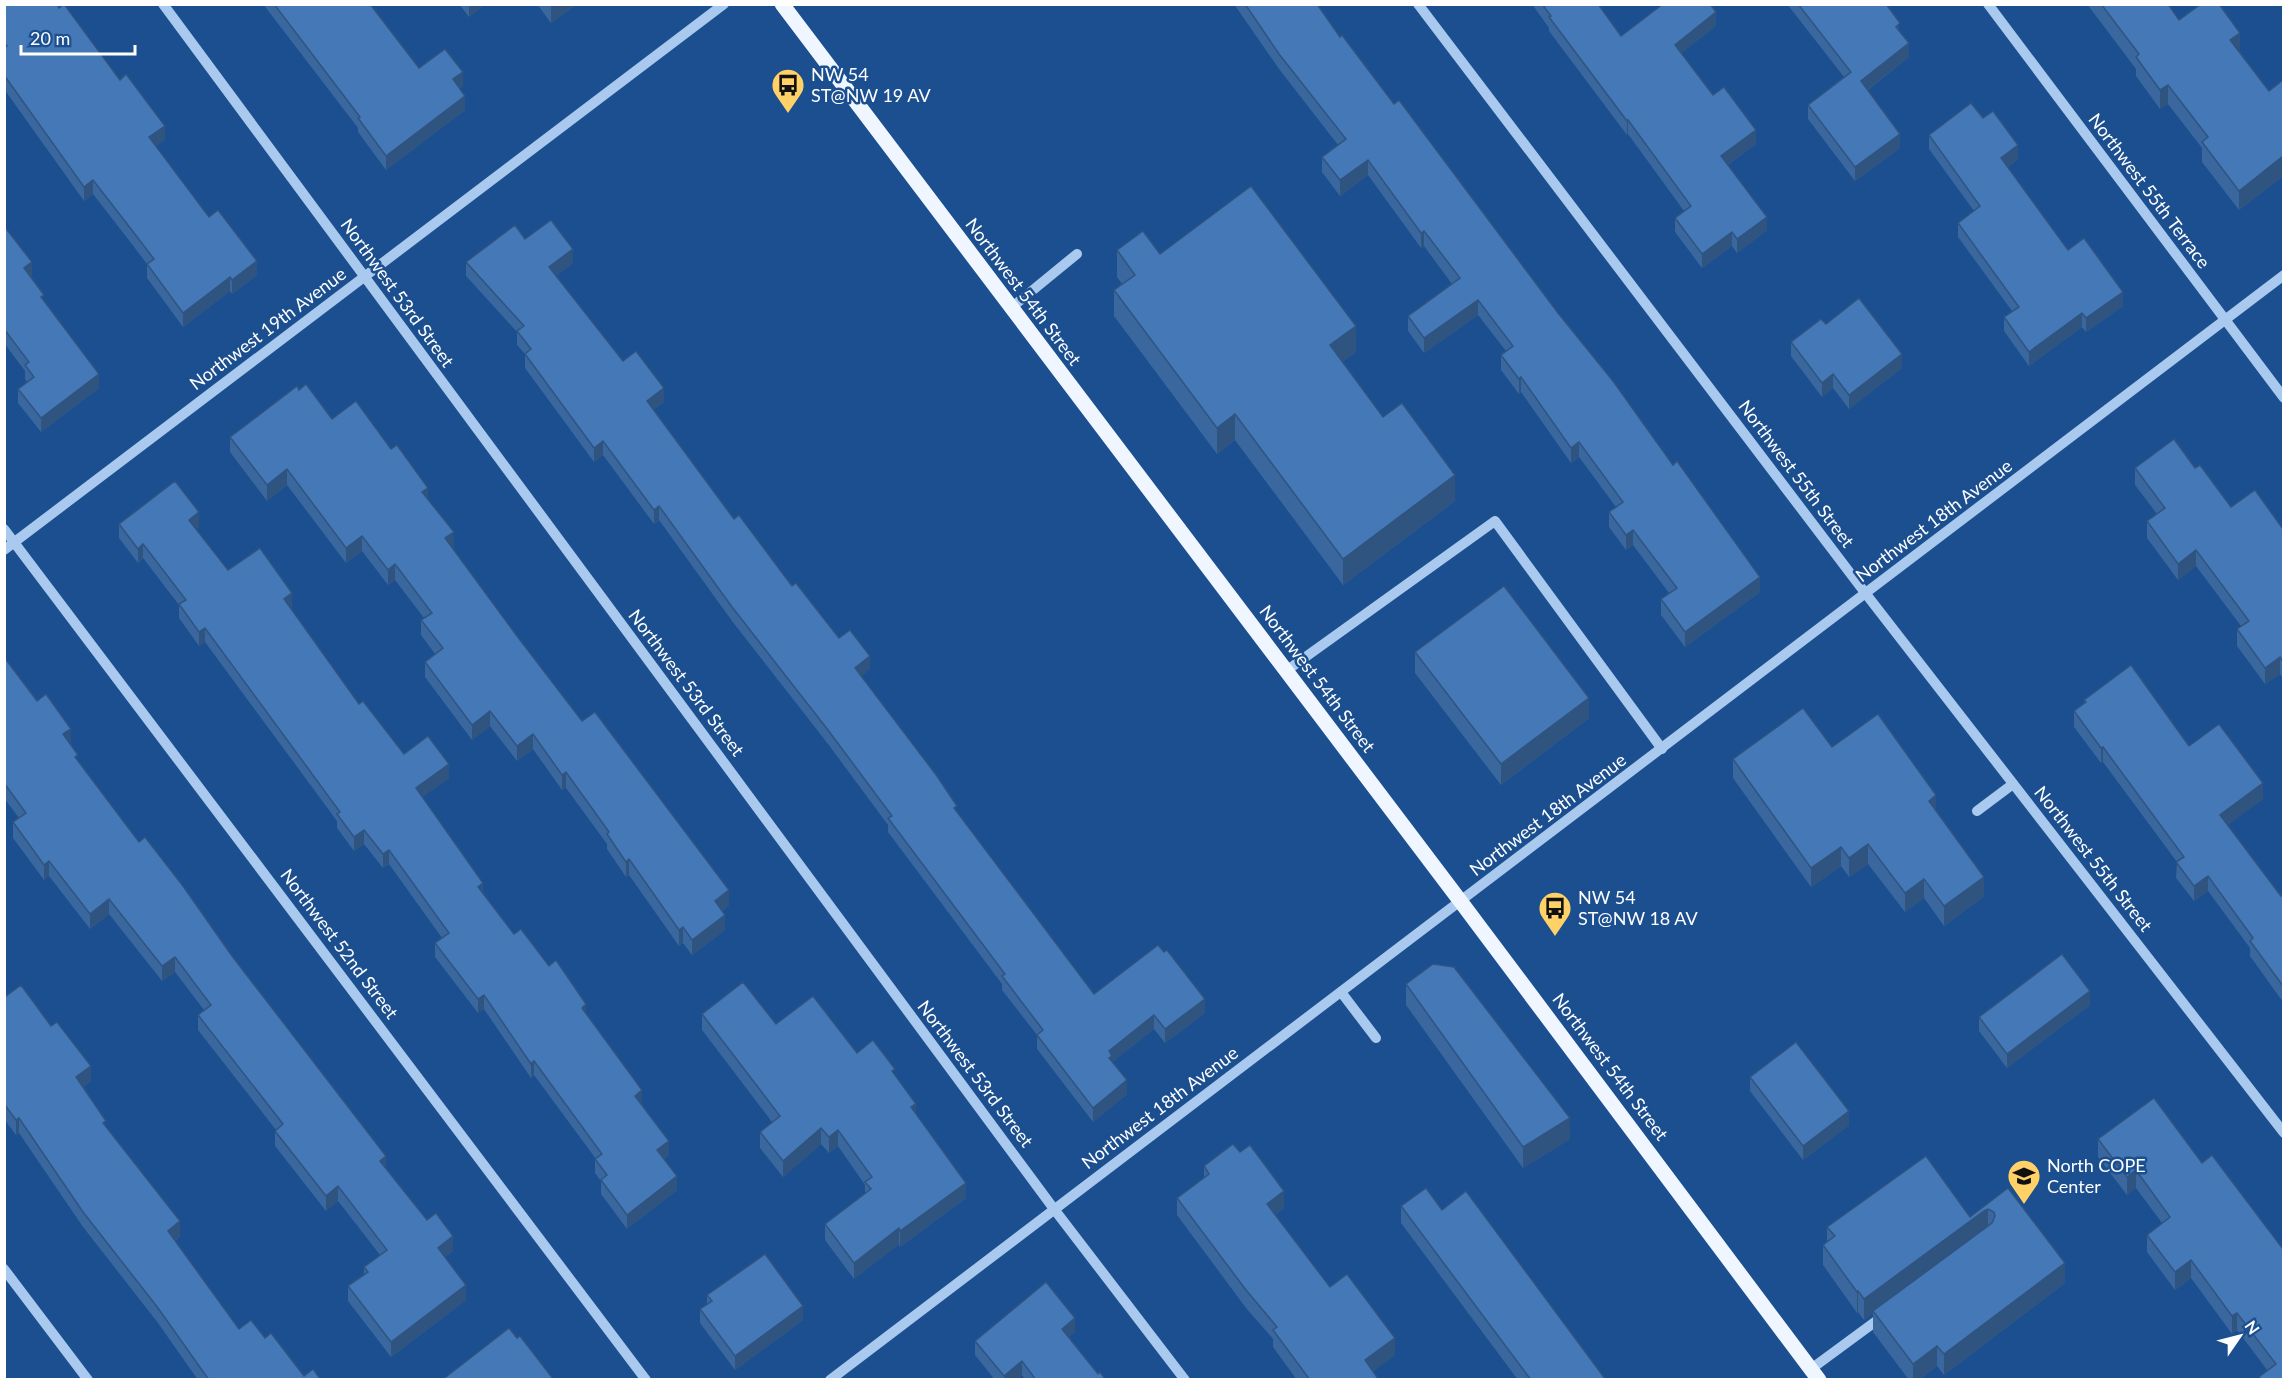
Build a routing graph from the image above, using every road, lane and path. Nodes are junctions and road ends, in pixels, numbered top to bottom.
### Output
1 (163, 4) edge
2 (723, 4) edge
3 (782, 4) edge
4 (1418, 4) edge
5 (1988, 4) edge
6 (1077, 254) dead end
7 (2283, 275) edge
8 (364, 277) junction
9 (1011, 308) junction
10 (2224, 320) junction
11 (2283, 398) edge
12 (4, 529) edge
13 (15, 542) junction
14 (4, 550) edge
15 (1866, 594) junction
16 (1286, 671) junction
17 (1662, 749) junction
18 (2013, 784) junction
19 (1977, 811) dead end
20 (1461, 902) junction
21 (1341, 992) junction
22 (1376, 1038) dead end
23 (2283, 1133) edge
24 (1054, 1209) junction
25 (4, 1269) edge
26 (1895, 1307) edge
27 (1815, 1375) edge
28 (88, 1380) edge
29 (646, 1380) edge
30 (830, 1380) edge
31 (1185, 1380) edge

1 - 8 street, Northwest 53rd Street
2 - 8 street, Northwest 19th Avenue
3 - 9 main road, Northwest 54th Street
4 - 15 street, Northwest 55th Street
5 - 10 street, Northwest 55th Terrace
6 - 9 street
7 - 10 street, Northwest 18th Avenue
8 - 13 street, Northwest 19th Avenue
8 - 24 street, Northwest 53rd Street
9 - 16 main road, Northwest 54th Street
10 - 11 street, Northwest 55th Terrace
10 - 15 street, Northwest 18th Avenue
12 - 13 street, Northwest 52nd Street
13 - 14 street, Northwest 19th Avenue
13 - 29 street, Northwest 52nd Street
15 - 17 street, Northwest 18th Avenue
15 - 18 street, Northwest 55th Street
16 - 17 street
16 - 20 main road, Northwest 54th Street
17 - 20 street, Northwest 18th Avenue
18 - 19 street
18 - 23 street, Northwest 55th Street
20 - 21 street, Northwest 18th Avenue
20 - 27 main road, Northwest 54th Street
21 - 22 street
21 - 24 street, Northwest 18th Avenue
24 - 30 street, Northwest 18th Avenue
24 - 31 street, Northwest 53rd Street
25 - 28 street
26 - 27 street

